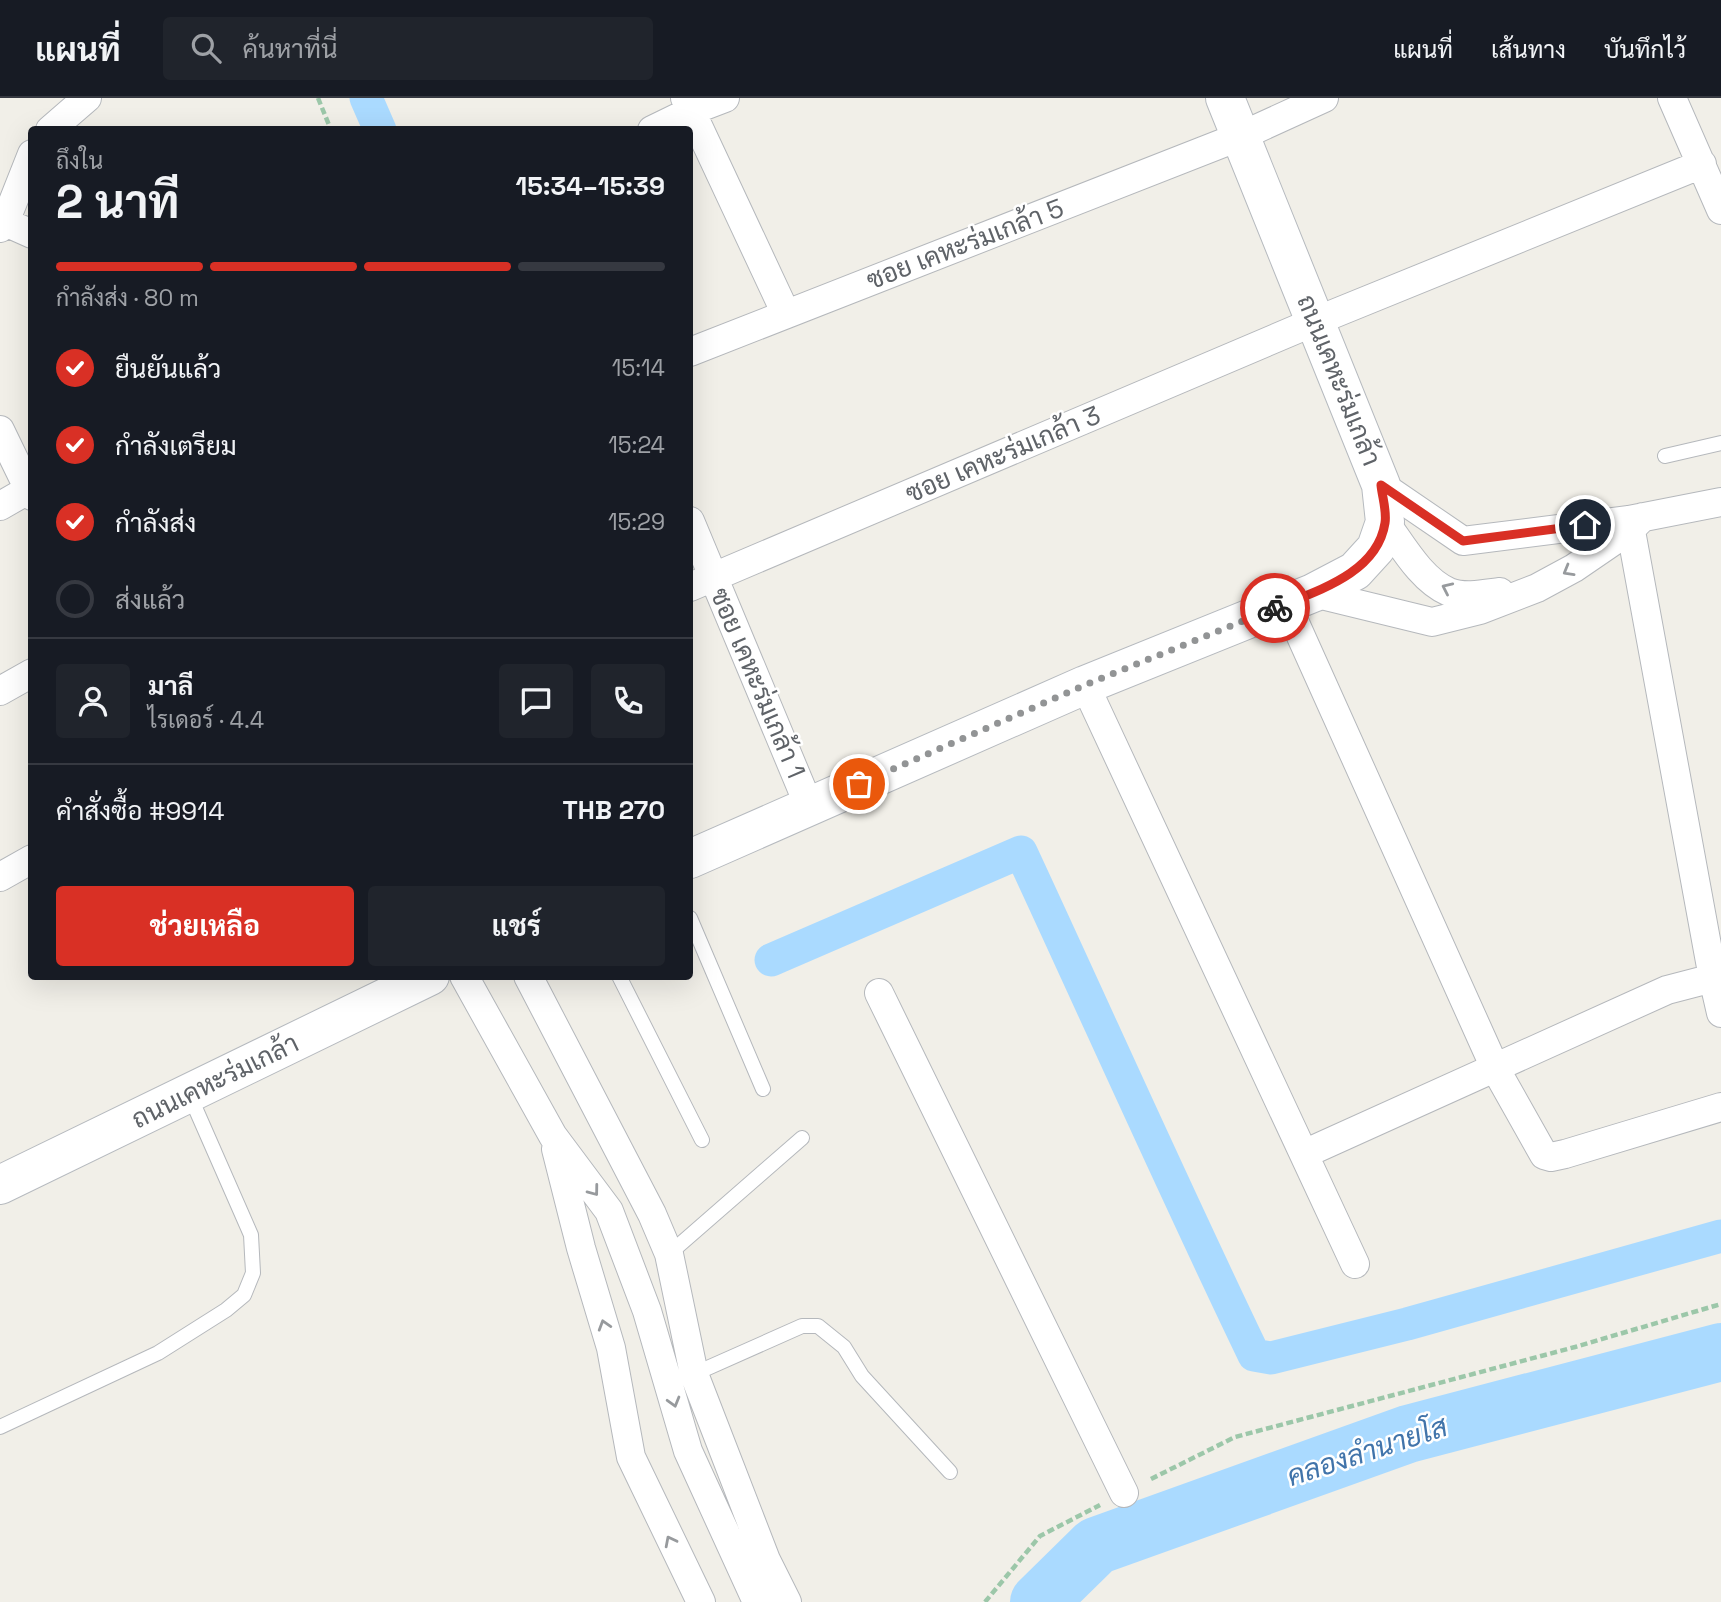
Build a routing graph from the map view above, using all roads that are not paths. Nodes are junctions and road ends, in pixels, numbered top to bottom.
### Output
1 (87, 98) edge
2 (725, 98) edge
3 (1225, 98) edge
4 (1324, 98) edge
5 (1672, 98) edge
6 (688, 104) edge
7 (55, 126) edge
8 (658, 126) edge
9 (1241, 136) junction
10 (28, 164) edge
11 (1702, 164) junction
12 (1721, 210) edge
13 (3, 225) edge
14 (28, 233) edge
15 (786, 314) junction
16 (1316, 321) junction
17 (693, 351) edge
18 (0, 430) edge
19 (1721, 443) edge
20 (1665, 456) dead end
21 (28, 489) edge
22 (28, 494) edge
23 (1721, 502) edge
24 (1383, 503) junction
25 (0, 506) edge
26 (1634, 522) junction
27 (693, 538) edge
28 (701, 582) edge
29 (1537, 588) junction
30 (1299, 598) junction
31 (28, 675) edge
32 (1085, 685) junction
33 (0, 691) edge
34 (809, 806) junction
35 (693, 858) edge
36 (28, 861) edge
37 (0, 877) edge
38 (693, 925) edge
39 (1713, 978) junction
40 (422, 980) edge
41 (466, 980) edge
42 (530, 980) edge
43 (621, 980) edge
44 (879, 993) dead end
45 (1721, 1013) edge
46 (1495, 1068) junction
47 (763, 1089) dead end
48 (189, 1094) junction
49 (1721, 1107) edge
50 (553, 1136) junction
51 (802, 1138) dead end
52 (702, 1140) dead end
53 (1304, 1154) junction
54 (0, 1185) edge
55 (669, 1254) junction
56 (1354, 1264) dead end
57 (694, 1374) junction
58 (0, 1427) edge
59 (950, 1472) dead end
60 (1124, 1493) road end
61 (701, 1602) edge
62 (757, 1602) edge
63 (787, 1602) edge

1 - 7 street
2 - 6 street
3 - 9 street, ถนนเคหะร่มเกล้า
4 - 9 street, ซอย เคหะร่มเกล้า 5
5 - 11 street
6 - 8 street
6 - 15 street
9 - 15 street, ซอย เคหะร่มเกล้า 5
9 - 16 street, ถนนเคหะร่มเกล้า
10 - 13 street
11 - 12 street
11 - 16 street, ซอย เคหะร่มเกล้า 3
13 - 14 street
15 - 17 street, ซอย เคหะร่มเกล้า 5
16 - 24 street, ถนนเคหะร่มเกล้า
16 - 28 street, ซอย เคหะร่มเกล้า 3
18 - 21 street
19 - 20 lane
22 - 25 street
23 - 26 street
24 - 26 street
29 -> 24 street
24 - 30 street
26 -> 29 street
26 - 39 street
27 - 28 street, ซอย เคหะร่มเกล้า 1
28 - 34 street, ซอย เคหะร่มเกล้า 1
29 - 30 street
30 - 32 street
30 - 46 street
31 - 33 street
32 - 34 street
32 - 53 street
34 - 35 street
36 - 37 street
38 - 47 lane
39 - 45 street
39 - 46 street
40 - 48 street, ถนนเคหะร่มเกล้า
41 - 50 street
42 - 55 street
43 - 52 lane
44 - 60 street
46 - 49 street
46 - 53 street
48 - 54 street, ถนนเคหะร่มเกล้า
48 - 58 lane
61 -> 50 street
50 -> 62 street
51 - 55 lane
53 - 56 street
55 - 57 street
57 - 59 lane
57 - 63 street

